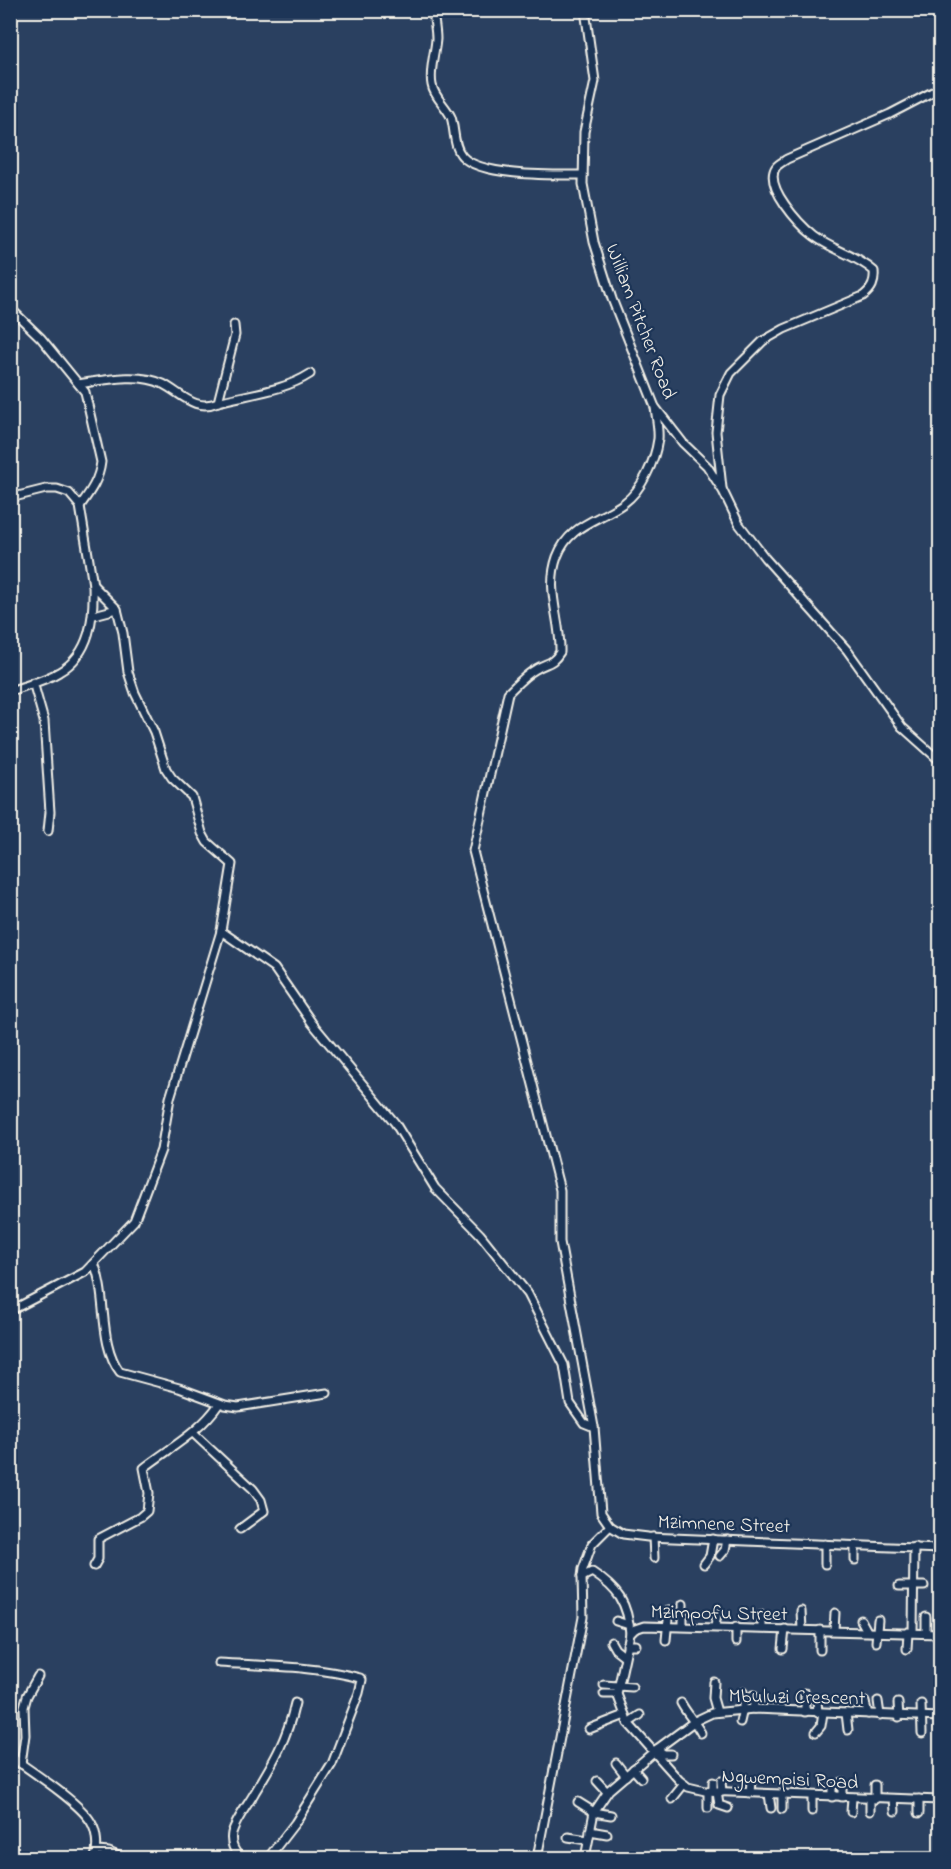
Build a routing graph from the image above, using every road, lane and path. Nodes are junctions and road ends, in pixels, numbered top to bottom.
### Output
1 (585, 10) edge
2 (433, 12) edge
3 (940, 88) edge
4 (583, 175) junction
5 (10, 308) edge
6 (234, 325) dead end
7 (310, 374) dead end
8 (79, 384) junction
9 (218, 402) junction
10 (655, 407) junction
11 (723, 491) junction
12 (10, 498) edge
13 (80, 506) junction
14 (93, 585) junction
15 (117, 609) junction
16 (94, 615) junction
17 (33, 682) junction
18 (10, 691) edge
19 (940, 761) edge
20 (48, 831) dead end
21 (221, 931) junction
22 (94, 1263) junction
23 (10, 1311) edge
24 (327, 1394) dead end
25 (219, 1404) junction
26 (594, 1427) junction
27 (193, 1433) junction
28 (610, 1526) junction
29 (240, 1529) dead end
30 (653, 1537) junction
31 (713, 1539) junction
32 (727, 1540) junction
33 (825, 1544) junction
34 (855, 1545) junction
35 (914, 1547) junction
36 (940, 1549) edge
37 (720, 1556) dead end
38 (654, 1558) dead end
39 (855, 1560) dead end
40 (704, 1564) dead end
41 (825, 1564) dead end
42 (94, 1566) dead end
43 (582, 1578) junction
44 (914, 1585) junction
45 (899, 1586) dead end
46 (924, 1586) dead end
47 (683, 1604) dead end
48 (669, 1610) dead end
49 (801, 1611) dead end
50 (835, 1613) dead end
51 (717, 1614) dead end
52 (762, 1615) dead end
53 (926, 1617) dead end
54 (861, 1620) dead end
55 (878, 1620) dead end
56 (616, 1621) dead end
57 (629, 1625) junction
58 (668, 1625) junction
59 (682, 1626) junction
60 (715, 1627) junction
61 (736, 1627) junction
62 (762, 1628) junction
63 (784, 1629) junction
64 (802, 1629) junction
65 (820, 1630) junction
66 (834, 1630) junction
67 (867, 1631) junction
68 (876, 1631) junction
69 (911, 1632) junction
70 (926, 1633) junction
71 (630, 1634) junction
72 (940, 1634) edge
73 (666, 1640) dead end
74 (611, 1642) dead end
75 (736, 1642) dead end
76 (876, 1642) dead end
77 (627, 1645) junction
78 (636, 1645) dead end
79 (783, 1649) dead end
80 (906, 1649) dead end
81 (820, 1650) dead end
82 (624, 1656) junction
83 (219, 1663) dead end
84 (38, 1676) dead end
85 (714, 1682) dead end
86 (604, 1685) dead end
87 (619, 1685) junction
88 (632, 1687) dead end
89 (743, 1692) dead end
90 (805, 1693) dead end
91 (604, 1694) dead end
92 (618, 1694) junction
93 (753, 1695) dead end
94 (817, 1700) dead end
95 (878, 1701) dead end
96 (865, 1702) dead end
97 (295, 1703) dead end
98 (681, 1703) dead end
99 (898, 1703) dead end
100 (921, 1704) dead end
101 (744, 1709) junction
102 (754, 1709) junction
103 (717, 1712) junction
104 (805, 1712) junction
105 (821, 1713) junction
106 (846, 1713) junction
107 (868, 1714) junction
108 (640, 1715) dead end
109 (879, 1715) junction
110 (898, 1717) junction
111 (922, 1717) junction
112 (940, 1717) edge
113 (627, 1719) junction
114 (695, 1721) junction
115 (740, 1722) dead end
116 (589, 1729) dead end
117 (848, 1730) dead end
118 (816, 1731) dead end
119 (701, 1733) dead end
120 (922, 1733) dead end
121 (655, 1751) junction
122 (671, 1754) dead end
123 (10, 1756) edge
124 (616, 1762) dead end
125 (21, 1764) junction
126 (633, 1769) junction
127 (626, 1776) junction
128 (641, 1778) dead end
129 (597, 1781) dead end
130 (717, 1781) dead end
131 (751, 1781) dead end
132 (842, 1782) dead end
133 (684, 1784) junction
134 (875, 1785) dead end
135 (832, 1786) dead end
136 (715, 1791) junction
137 (608, 1792) junction
138 (750, 1793) junction
139 (769, 1794) junction
140 (782, 1794) junction
141 (812, 1796) junction
142 (832, 1797) junction
143 (842, 1797) junction
144 (852, 1797) junction
145 (873, 1798) junction
146 (672, 1799) dead end
147 (894, 1799) junction
148 (919, 1799) junction
149 (940, 1800) edge
150 (578, 1802) dead end
151 (708, 1808) dead end
152 (728, 1808) dead end
153 (771, 1808) dead end
154 (782, 1809) dead end
155 (812, 1811) dead end
156 (870, 1811) dead end
157 (895, 1811) dead end
158 (594, 1812) junction
159 (851, 1812) dead end
160 (919, 1813) dead end
161 (611, 1815) dead end
162 (590, 1831) junction
163 (606, 1834) dead end
164 (568, 1837) dead end
165 (588, 1840) junction
166 (96, 1855) edge
167 (123, 1858) edge
168 (240, 1858) edge
169 (268, 1858) edge
170 (537, 1858) edge
171 (585, 1858) edge

1 - 4 street, William Pitcher Road
2 - 4 street
3 - 11 street
4 - 10 street, William Pitcher Road
5 - 8 street
6 - 9 street
7 - 9 street
8 - 9 street
8 - 13 street
10 - 11 street, William Pitcher Road
10 - 26 street
11 - 19 street, William Pitcher Road
12 - 13 street
13 - 14 street
14 - 15 street
14 - 16 street
15 - 16 street
15 - 21 street
16 - 17 street
17 - 18 street
17 - 20 street
21 - 22 street
21 - 26 street
22 - 23 street
22 - 25 street
24 - 25 street
25 - 27 street
26 - 28 street
27 - 29 street
27 - 42 street
28 - 30 street, Mzimnene Street
28 - 43 street
30 - 31 street, Mzimnene Street
30 - 38 street
31 - 32 street, Mzimnene Street
31 - 40 street
32 - 33 street, Mzimnene Street
32 - 37 street
33 - 34 street, Mzimnene Street
33 - 41 street
34 - 35 street, Mzimnene Street
34 - 39 street
35 - 36 street, Mzimnene Street
35 - 44 street
43 - 57 street
43 - 170 street
44 - 45 street
44 - 46 street
44 - 69 street
47 - 59 street
48 - 58 street
49 - 64 street
50 - 66 street
51 - 60 street
52 - 62 street
53 - 70 street
54 - 67 street
55 - 68 street
56 - 57 street
57 - 71 street
58 - 59 street, Mzimpofu Street
58 - 71 street, Mzimpofu Street
58 - 73 street
59 - 60 street, Mzimpofu Street
60 - 61 street, Mzimpofu Street
61 - 62 street, Mzimpofu Street
61 - 75 street
62 - 63 street, Mzimpofu Street
63 - 64 street, Mzimpofu Street
63 - 79 street
64 - 65 street, Mzimpofu Street
65 - 66 street, Mzimpofu Street
65 - 81 street
66 - 67 street, Mzimpofu Street
67 - 68 street, Mzimpofu Street
68 - 69 street, Mzimpofu Street
68 - 76 street
69 - 70 street, Mzimpofu Street
69 - 80 street
70 - 72 street, Mzimpofu Street
71 - 77 street, Mzimpofu Street
74 - 82 street
77 - 78 street
77 - 82 street, Mzimpofu Street
82 - 87 street, Mzimpofu Street
83 - 169 street
84 - 125 street
85 - 103 street
86 - 87 street
87 - 88 street
87 - 92 street, Mzimpofu Street
89 - 101 street
90 - 104 street
91 - 92 street
92 - 113 street, Mzimpofu Street
93 - 102 street
94 - 105 street
95 - 109 street
96 - 107 street
97 - 168 street
98 - 114 street
99 - 110 street
100 - 111 street
101 - 102 street, Mbuluzi Crescent
101 - 103 street, Mbuluzi Crescent
101 - 115 street
102 - 104 street, Mbuluzi Crescent
103 - 114 street, Mbuluzi Crescent
104 - 105 street, Mbuluzi Crescent
105 - 106 street, Mbuluzi Crescent
105 - 118 street
106 - 107 street, Mbuluzi Crescent
106 - 117 street
107 - 109 street, Mbuluzi Crescent
108 - 113 street
109 - 110 street, Mbuluzi Crescent
110 - 111 street, Mbuluzi Crescent
111 - 112 street, Mbuluzi Crescent
111 - 120 street
113 - 116 street
113 - 121 street, Mzimpofu Street
114 - 119 street
114 - 121 street, Mbuluzi Crescent
121 - 122 street
121 - 126 street, Mbuluzi Crescent
121 - 133 street, Ngwempisi Road
123 - 125 street
124 - 127 street
125 - 166 street
126 - 127 street, Mbuluzi Crescent
126 - 128 street
127 - 137 street, Mbuluzi Crescent
129 - 137 street
130 - 136 street
131 - 138 street
132 - 143 street
133 - 136 street, Ngwempisi Road
133 - 146 street
134 - 145 street
135 - 142 street
136 - 138 street, Ngwempisi Road
136 - 151 street
136 - 152 street
137 - 158 street, Mbuluzi Crescent
138 - 139 street, Ngwempisi Road
139 - 140 street, Ngwempisi Road
139 - 153 street
140 - 141 street, Ngwempisi Road
140 - 154 street
141 - 142 street, Ngwempisi Road
141 - 155 street
142 - 143 street, Ngwempisi Road
143 - 144 street, Ngwempisi Road
144 - 145 street, Ngwempisi Road
144 - 159 street
145 - 147 street, Ngwempisi Road
145 - 156 street
147 - 148 street, Ngwempisi Road
147 - 157 street
148 - 149 street, Ngwempisi Road
148 - 160 street
150 - 158 street
158 - 161 street
158 - 162 street, Mbuluzi Crescent
162 - 163 street
162 - 165 street, Mbuluzi Crescent
164 - 165 street
165 - 171 street, Mbuluzi Crescent
166 - 167 street

